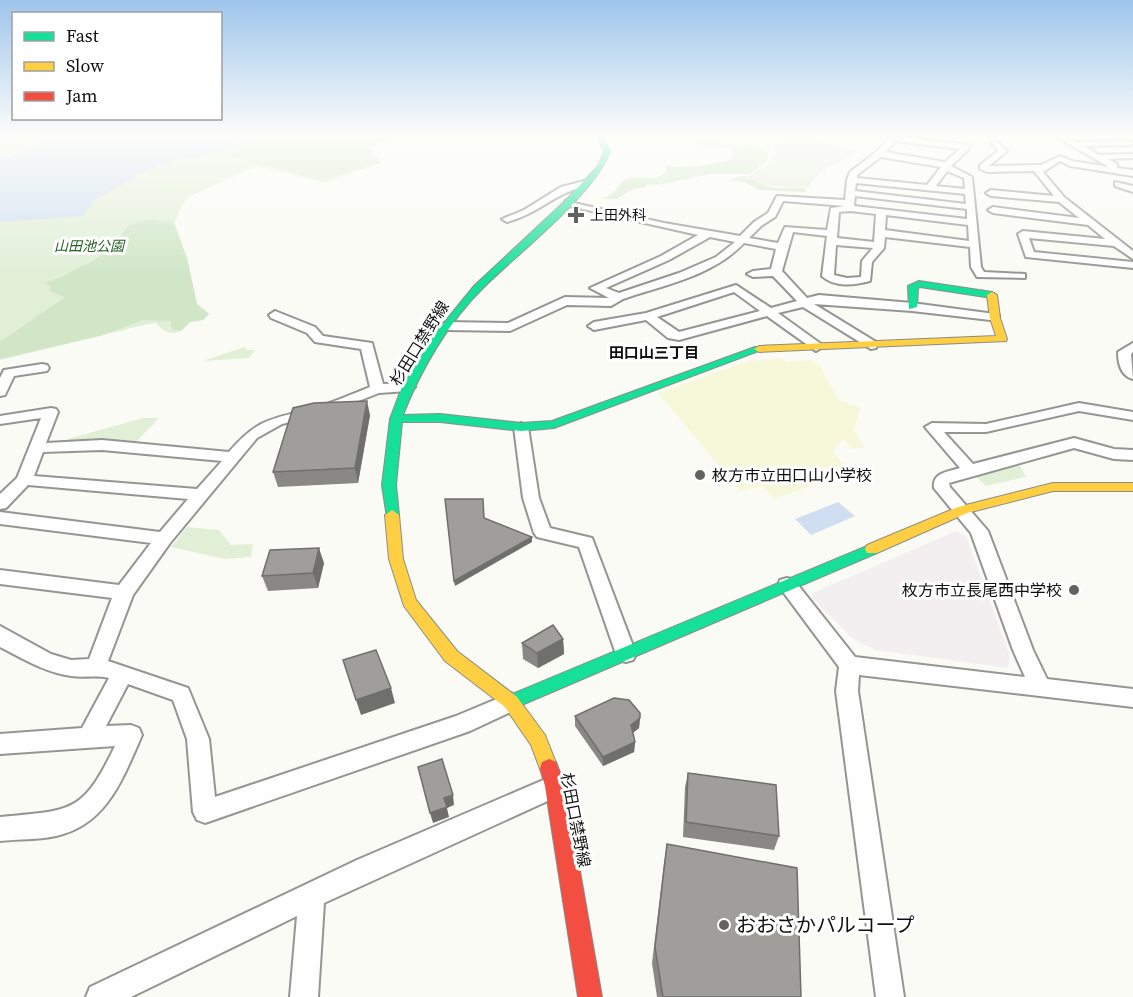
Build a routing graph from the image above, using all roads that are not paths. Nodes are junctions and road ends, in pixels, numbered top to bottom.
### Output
1 (851, 183) edge
2 (872, 183) edge
3 (934, 183) edge
4 (969, 183) edge
5 (1048, 183) edge
6 (584, 184) joint
7 (885, 184) joint
8 (1118, 184) dead end
9 (929, 189) junction
10 (1133, 189) edge
11 (970, 192) junction
12 (991, 193) dead end
13 (1062, 199) junction
14 (850, 201) junction
15 (568, 203) junction
16 (970, 207) junction
17 (993, 210) dead end
18 (881, 212) junction
19 (927, 218) junction
20 (507, 219) dead end
21 (972, 223) junction
22 (1093, 223) junction
23 (881, 233) junction
24 (708, 234) junction
25 (831, 237) junction
26 (927, 239) junction
27 (743, 241) junction
28 (1117, 243) junction
29 (975, 245) junction
30 (879, 246) junction
31 (782, 248) junction
32 (1133, 256) edge
33 (1133, 265) edge
34 (776, 272) junction
35 (753, 274) dead end
36 (1021, 276) dead end
37 (619, 297) junction
38 (806, 304) junction
39 (912, 307) junction
40 (768, 314) junction
41 (275, 315) dead end
42 (648, 316) junction
43 (995, 318) junction
44 (446, 326) junction
45 (594, 326) dead end
46 (871, 345) junction
47 (816, 347) junction
48 (1133, 347) edge
49 (42, 368) dead end
50 (1133, 375) edge
51 (408, 387) junction
52 (377, 389) junction
53 (0, 392) edge
54 (1133, 416) edge
55 (396, 419) junction
56 (0, 420) edge
57 (521, 427) junction
58 (38, 448) junction
59 (1133, 455) edge
60 (231, 457) junction
61 (970, 470) junction
62 (24, 480) junction
63 (1133, 487) edge
64 (200, 495) junction
65 (0, 504) edge
66 (963, 510) junction
67 (0, 518) edge
68 (164, 539) junction
69 (0, 577) edge
70 (787, 585) junction
71 (124, 593) junction
72 (0, 634) edge
73 (626, 654) junction
74 (849, 665) junction
75 (96, 667) junction
76 (123, 673) junction
77 (1040, 686) junction
78 (1133, 698) edge
79 (511, 702) junction
80 (89, 737) junction
81 (0, 744) edge
82 (555, 786) junction
83 (0, 829) edge
84 (312, 894) junction
85 (129, 990) edge
86 (100, 997) edge
87 (304, 997) edge
88 (590, 997) edge
89 (890, 997) edge

1 - 14 street
2 - 7 street
3 - 9 street
4 - 11 street
5 - 13 street
6 - 15 street, 杉田口禁野線
6 - 20 street
7 - 9 street
8 - 10 street
9 - 11 street
11 - 16 street
12 - 13 street
13 - 22 street
14 - 16 street
14 - 18 street
14 - 25 street
14 - 27 street
15 - 24 street
15 - 44 street, 杉田口禁野線
16 - 21 street
17 - 22 street
18 - 19 street
18 - 23 street
19 - 21 street
19 - 26 street
21 - 29 street
22 - 28 street
23 - 26 street
23 - 30 street
24 - 27 street
24 - 37 street
25 - 30 street
25 - 30 street
25 - 31 street
26 - 29 street
27 - 31 street
27 - 37 street
28 - 32 street
28 - 33 street
29 - 36 street
31 - 34 street
34 - 35 street
34 - 38 street
37 - 44 street
38 - 39 street
38 - 40 street
38 - 46 street
39 - 43 street
39 - 43 street
40 - 42 street
40 - 42 street
40 - 47 street
41 - 52 street
42 - 45 street
43 - 46 street
44 - 51 street, 杉田口禁野線
46 - 47 street
47 - 57 street
48 - 50 street
49 - 53 street
51 - 52 street
51 - 55 street, 杉田口禁野線
52 - 60 street
54 - 61 street
55 - 57 street
55 - 79 street, 杉田口禁野線
56 - 58 street
57 - 73 street
58 - 60 street
58 - 62 street
59 - 61 street
60 - 64 street
61 - 66 street
62 - 64 street
62 - 65 street
63 - 66 street
64 - 68 street
66 - 70 street
66 - 77 street
67 - 68 street
68 - 71 street
69 - 71 street
70 - 73 street
70 - 74 street
71 - 75 street
72 - 75 street
73 - 79 street
74 - 77 street
74 - 89 street
75 - 76 street
76 - 79 street
76 - 80 street
77 - 78 street
79 - 82 street, 杉田口禁野線
80 - 81 street
80 - 83 street
82 - 84 street
82 - 88 street, 杉田口禁野線
84 - 85 street
84 - 87 street
85 - 86 street

